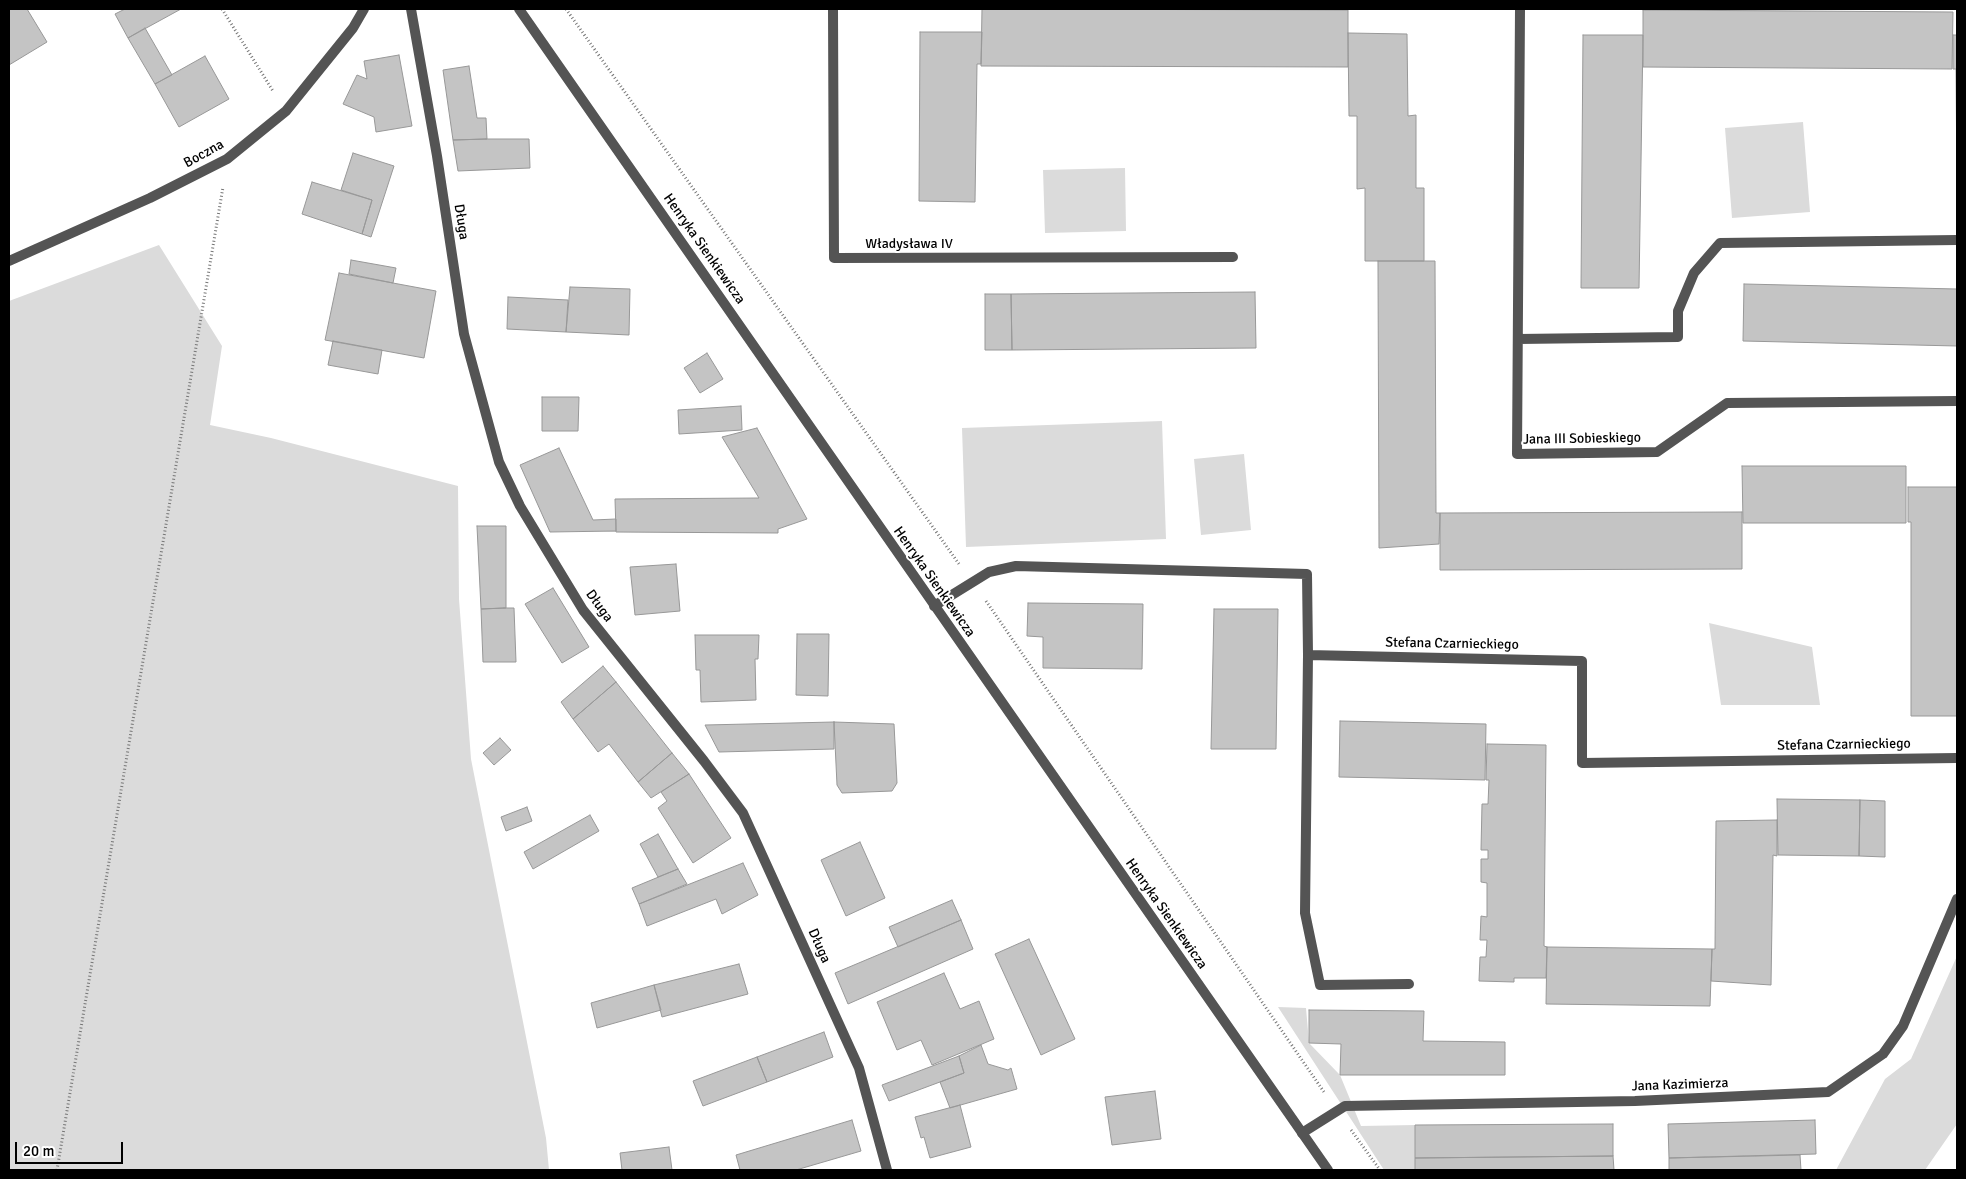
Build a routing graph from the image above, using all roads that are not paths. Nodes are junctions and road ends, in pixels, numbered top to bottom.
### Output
1 (364, 9) edge
2 (411, 9) edge
3 (519, 9) edge
4 (833, 9) edge
5 (1520, 9) edge
6 (1957, 240) edge
7 (1233, 257) dead end
8 (9, 261) edge
9 (1518, 339) junction
10 (1957, 401) edge
11 (934, 606) junction
12 (1308, 655) junction
13 (1957, 758) edge
14 (1957, 899) edge
15 (1408, 984) dead end
16 (1302, 1133) junction
17 (887, 1170) edge
18 (1328, 1170) edge

1 - 8 street, Boczna
2 - 17 street, Długa
3 - 11 street, Henryka Sienkiewicza
4 - 7 street, Władysława IV
5 - 9 street, Jana III Sobieskiego
6 - 9 street
9 - 10 street, Jana III Sobieskiego
11 - 12 street
11 - 16 street, Henryka Sienkiewicza
12 - 13 street, Stefana Czarnieckiego
12 - 15 street
14 - 16 street, Jana Kazimierza
16 - 18 street, Henryka Sienkiewicza

